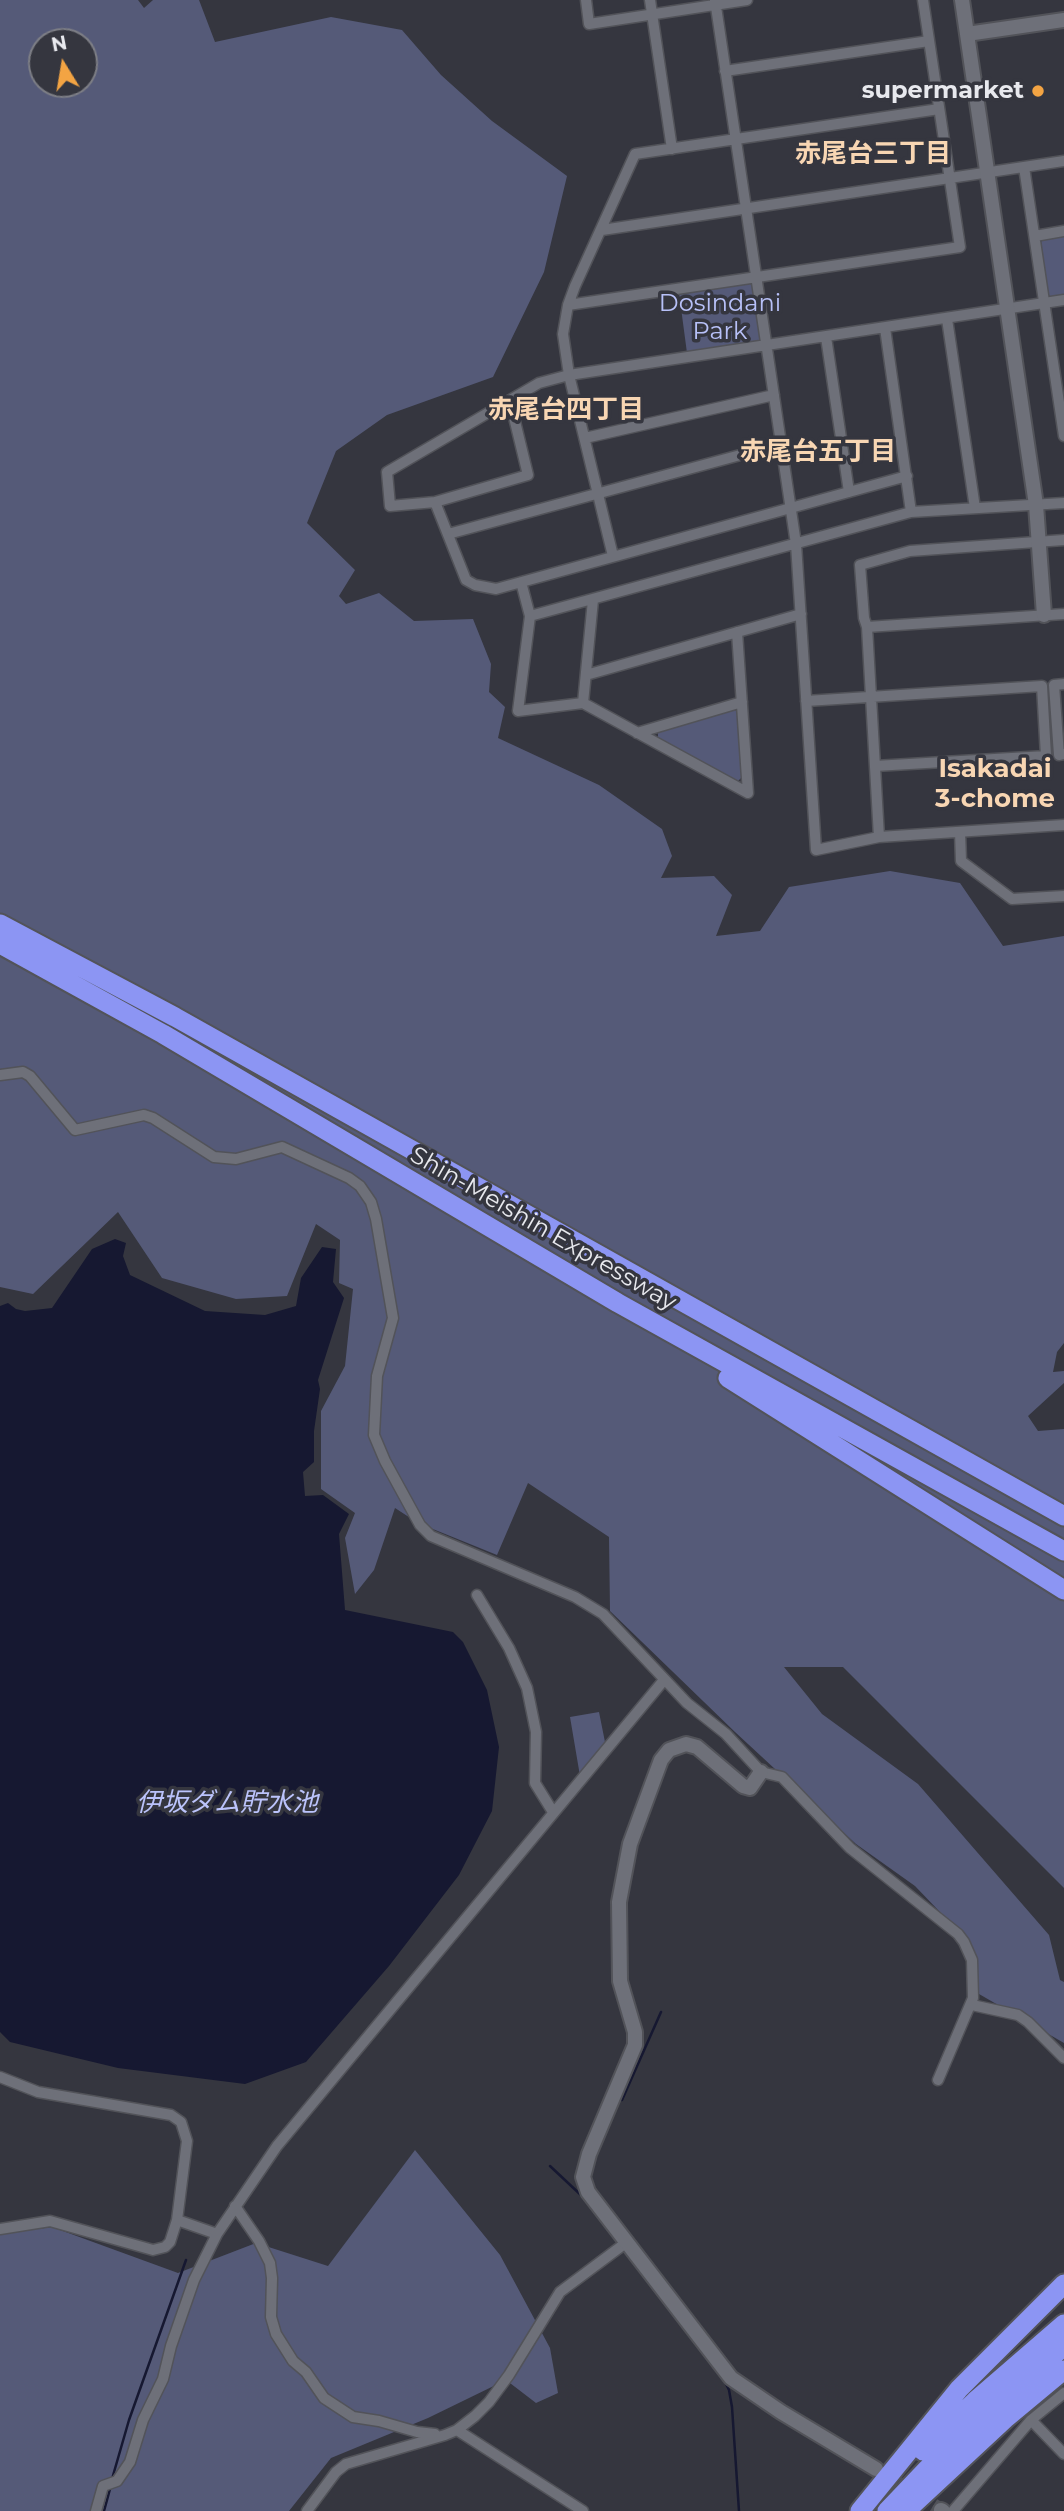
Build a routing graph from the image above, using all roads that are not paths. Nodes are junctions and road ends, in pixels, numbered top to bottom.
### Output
1 (586, 0) edge
2 (650, 0) edge
3 (747, 0) edge
4 (923, 0) edge
5 (962, 0) edge
6 (715, 2) edge
7 (652, 14) junction
8 (1064, 20) edge
9 (967, 34) junction
10 (929, 41) junction
11 (725, 71) junction
12 (939, 109) junction
13 (736, 139) junction
14 (672, 149) junction
15 (1064, 161) edge
16 (1024, 167) junction
17 (987, 172) junction
18 (949, 178) junction
19 (746, 208) junction
20 (602, 230) junction
21 (1064, 231) edge
22 (1035, 236) junction
23 (756, 276) junction
24 (1064, 300) edge
25 (1044, 304) junction
26 (568, 305) junction
27 (1007, 310) junction
28 (947, 319) junction
29 (886, 328) junction
30 (826, 337) junction
31 (766, 346) junction
32 (1059, 373) edge
33 (569, 375) junction
34 (774, 395) junction
35 (510, 401) junction
36 (1064, 436) edge
37 (585, 438) junction
38 (781, 444) junction
39 (907, 476) junction
40 (849, 492) junction
41 (598, 493) junction
42 (435, 502) junction
43 (1064, 503) edge
44 (1036, 505) junction
45 (790, 508) junction
46 (975, 509) junction
47 (911, 512) junction
48 (448, 534) junction
49 (1064, 540) edge
50 (1039, 542) junction
51 (796, 544) junction
52 (613, 556) junction
53 (522, 582) junction
54 (593, 600) junction
55 (801, 614) junction
56 (1064, 614) edge
57 (1044, 615) junction
58 (530, 617) junction
59 (867, 627) junction
60 (737, 632) junction
61 (586, 675) junction
62 (1064, 684) edge
63 (871, 697) junction
64 (806, 701) junction
65 (742, 702) junction
66 (583, 703) junction
67 (637, 733) junction
68 (1064, 754) edge
69 (875, 766) junction
70 (1064, 825) edge
71 (960, 832) junction
72 (880, 837) junction
73 (1064, 896) edge
74 (0, 924) edge
75 (0, 944) edge
76 (0, 1075) edge
77 (618, 1303) junction
78 (1004, 1483) junction
79 (1064, 1507) edge
80 (1064, 1516) edge
81 (965, 1529) junction
82 (1064, 1550) edge
83 (1064, 1590) edge
84 (477, 1595) dead end
85 (1064, 1599) edge
86 (664, 1680) junction
87 (761, 1772) junction
88 (553, 1812) junction
89 (972, 2005) junction
90 (1064, 2058) edge
91 (0, 2077) edge
92 (938, 2080) dead end
93 (235, 2206) junction
94 (177, 2220) junction
95 (0, 2229) edge
96 (217, 2234) junction
97 (623, 2245) junction
98 (1064, 2284) edge
99 (1064, 2324) edge
100 (1064, 2346) edge
101 (1064, 2370) edge
102 (1064, 2393) edge
103 (1031, 2420) junction
104 (457, 2430) junction
105 (445, 2435) junction
106 (1064, 2454) edge
107 (876, 2469) tunnel mouth
108 (96, 2511) edge
109 (307, 2511) edge
110 (583, 2511) edge
111 (861, 2511) edge
112 (887, 2511) edge
113 (906, 2511) edge
114 (945, 2511) edge

1 - 7 street
2 - 7 street
3 - 6 street
4 - 10 street
5 - 9 street
6 - 7 street
6 - 11 street
7 - 14 street
8 - 9 street
9 - 17 street
10 - 11 street
10 - 12 street
11 - 13 street
12 - 13 street
12 - 18 street
13 - 14 street
13 - 19 street
14 - 20 street
15 - 16 street
16 - 17 street
16 - 22 street
17 - 18 street
17 - 27 street
18 - 19 street
18 - 23 street
19 - 20 street
19 - 23 street
20 - 26 street
21 - 22 street
22 - 25 street
23 - 26 street
23 - 31 street
24 - 25 street
25 - 27 street
25 - 32 street
26 - 33 street
27 - 28 street
27 - 44 street
28 - 29 street
28 - 46 street
29 - 30 street
29 - 39 street
30 - 31 street
30 - 40 street
31 - 33 street
31 - 34 street
32 - 36 street
33 - 35 street
33 - 37 street
34 - 37 street
34 - 38 street
35 - 42 street
35 - 42 street
37 - 41 street
38 - 41 street
38 - 45 street
39 - 40 street
39 - 47 street
40 - 45 street
41 - 48 street
41 - 52 street
42 - 48 street
43 - 44 street
44 - 46 street
44 - 50 street
45 - 51 street
45 - 52 street
46 - 47 street
47 - 51 street
48 - 53 street
49 - 50 street
50 - 57 street
50 - 59 street
51 - 54 street
51 - 55 street
52 - 53 street
53 - 58 street
54 - 58 street
54 - 61 street
55 - 60 street
55 - 64 street
56 - 57 street
57 - 59 street
58 - 66 street
59 - 63 street
60 - 61 street
60 - 65 street
61 - 66 street
62 - 68 street
63 - 64 street
63 - 69 street
63 - 69 street
64 - 72 street
65 - 67 street
65 - 67 street
66 - 67 street
69 - 72 street
70 - 71 street
71 - 72 street
71 - 73 street
74 - 78 highway, Shin-Meishin Expressway
75 - 77 highway, Shin-Meishin Expressway
76 - 86 street
77 - 81 highway
77 - 82 highway, Shin-Meishin Expressway
78 - 79 highway
78 - 80 highway, Shin-Meishin Expressway
81 - 83 highway
81 - 85 highway
84 - 88 street
86 - 87 street
86 - 88 street
87 - 89 street
87 - 97 street
88 - 93 street
89 - 90 street
89 - 92 street
91 - 94 street
93 - 96 street
93 - 105 street
94 - 95 street
94 - 96 street
96 - 108 street
97 - 104 street
97 - 107 street
98 - 111 highway
99 - 111 highway
100 - 112 highway
101 - 113 highway
102 - 103 street
103 - 106 street
103 - 114 street
104 - 105 street
104 - 110 street
105 - 109 street

